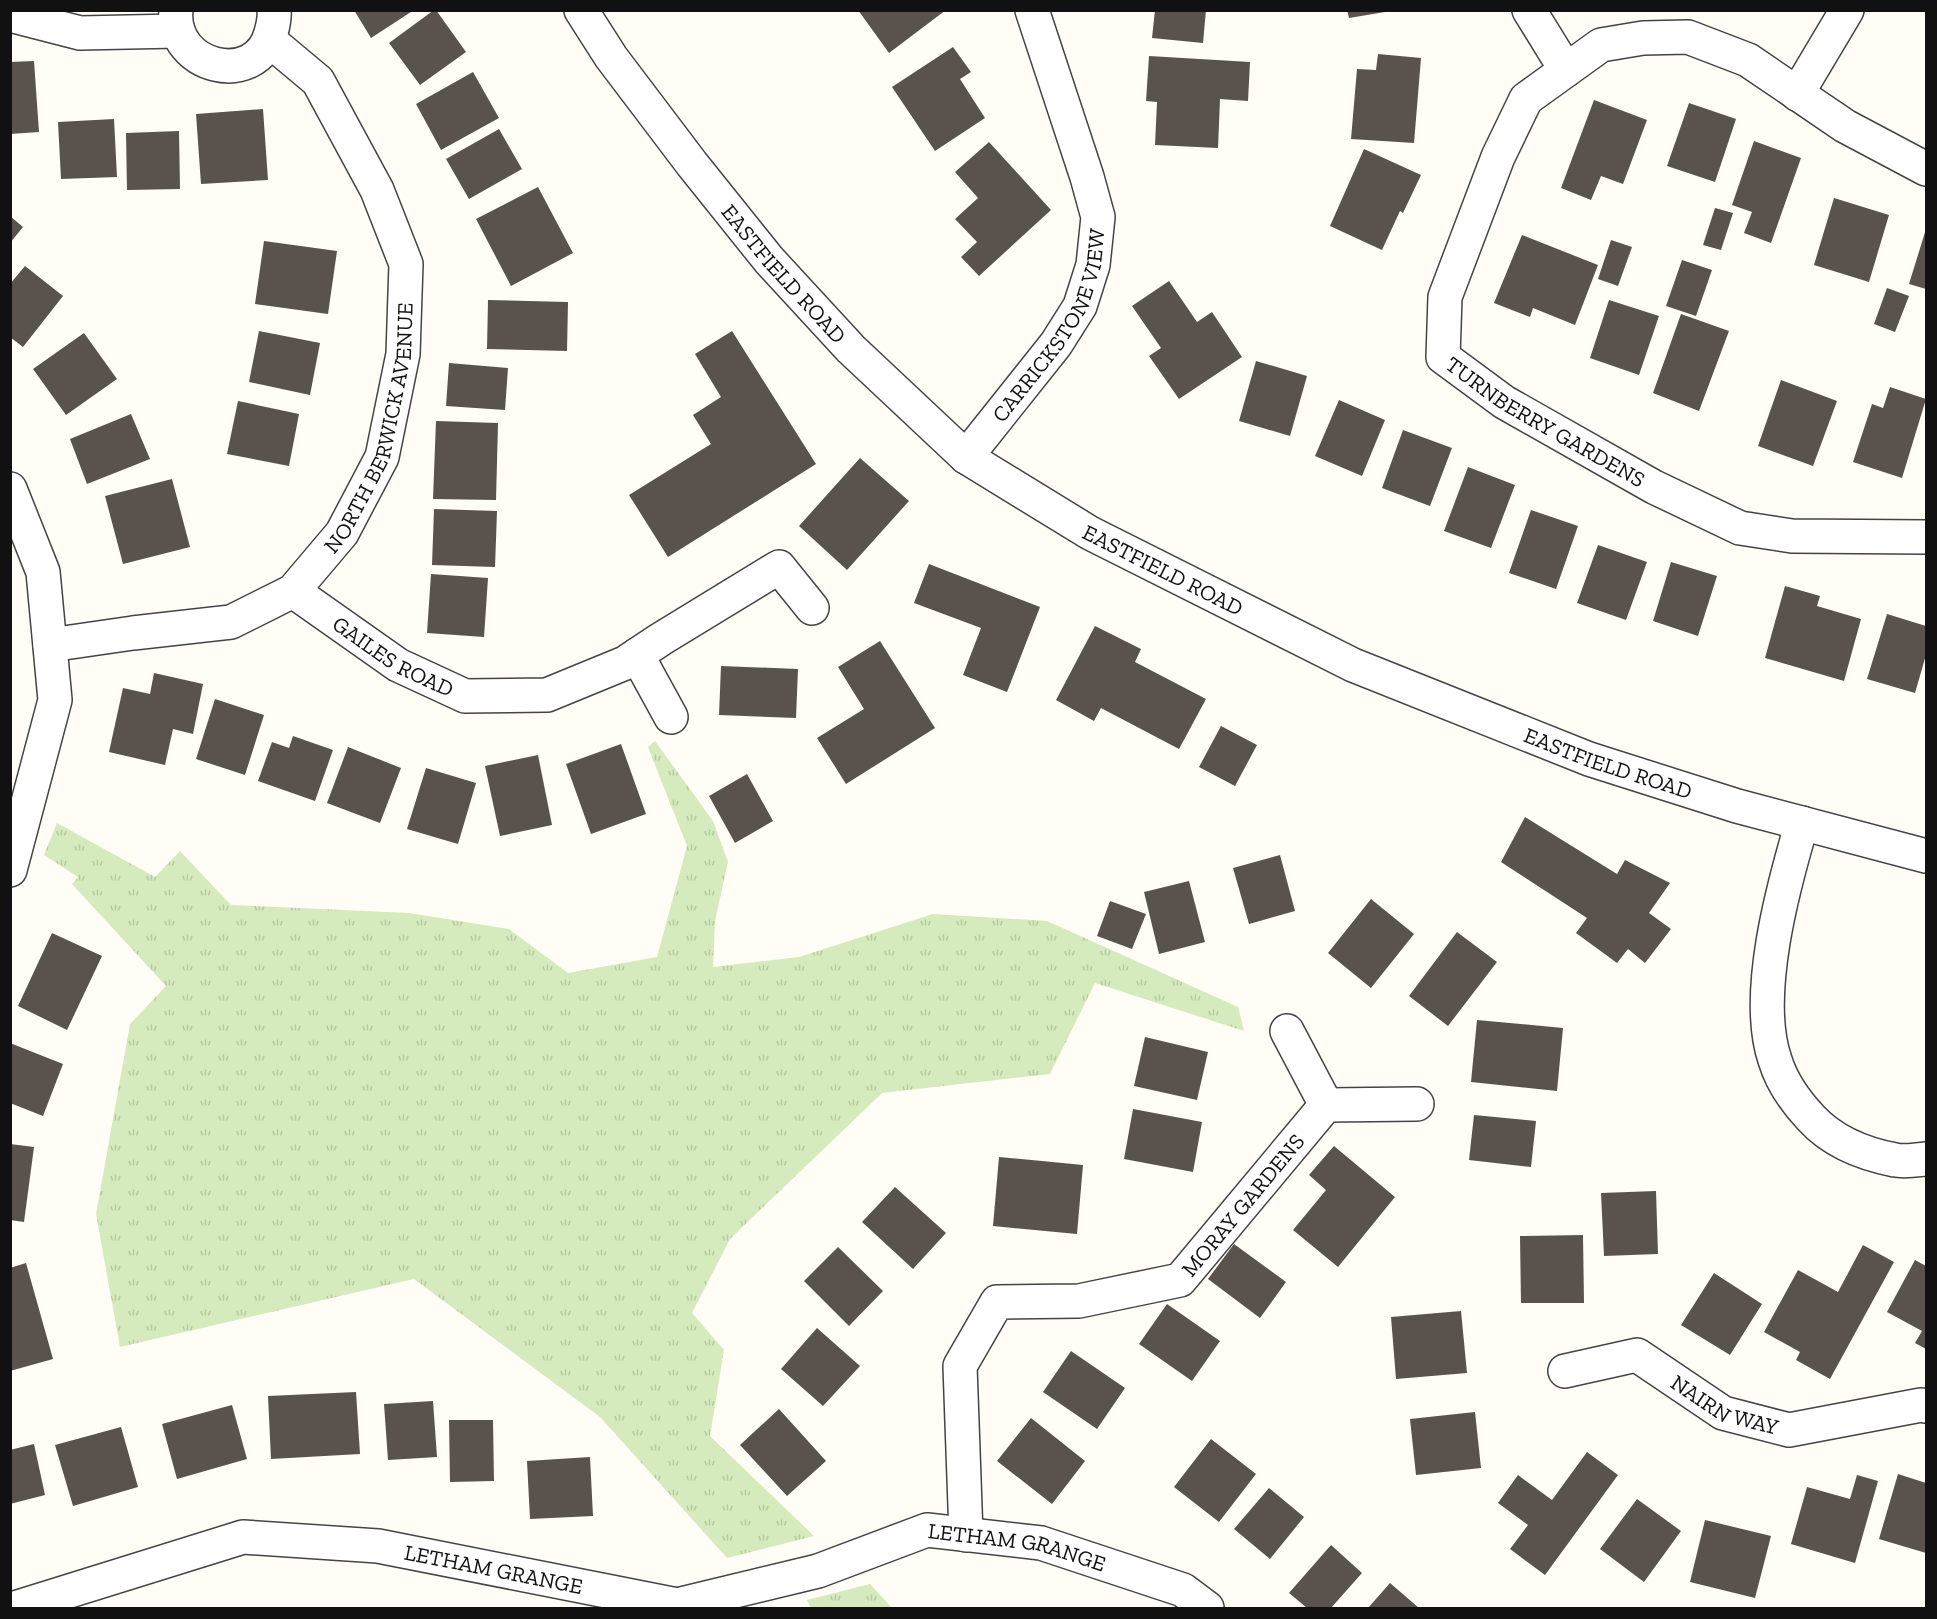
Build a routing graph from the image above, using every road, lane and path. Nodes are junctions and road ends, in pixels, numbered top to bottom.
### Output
1 (581, 10) edge
2 (1032, 10) edge
3 (1529, 10) edge
4 (1847, 10) edge
5 (10, 15) edge
6 (177, 21) edge
7 (272, 26) edge
8 (1566, 70) junction
9 (1797, 94) junction
10 (1926, 169) edge
11 (966, 457) junction
12 (10, 489) edge
13 (1926, 537) edge
14 (293, 591) junction
15 (812, 608) dead end
16 (50, 645) junction
17 (637, 655) junction
18 (670, 717) dead end
19 (1802, 823) junction
20 (1926, 856) edge
21 (10, 870) edge
22 (1287, 1031) dead end
23 (1417, 1104) dead end
24 (1326, 1105) junction
25 (1926, 1159) edge
26 (1565, 1371) dead end
27 (1926, 1406) edge
28 (966, 1535) junction
29 (15, 1608) edge
30 (1207, 1608) edge

1 - 11 street, EASTFIELD ROAD
2 - 11 street, CARRICKSTONE VIEW
3 - 8 street
4 - 9 street
5 - 6 street
6 - 7 street
7 - 14 street, NORTH BERWICK AVENUE
8 - 9 street, TURNBERRY GARDENS
8 - 13 street, TURNBERRY GARDENS
9 - 10 street, TURNBERRY GARDENS
11 - 19 street, EASTFIELD ROAD
12 - 16 street
14 - 16 street, NORTH BERWICK AVENUE
14 - 17 street, GAILES ROAD
15 - 17 street, GAILES ROAD
16 - 21 street
17 - 18 street
19 - 20 street, EASTFIELD ROAD
19 - 25 street
22 - 24 street
23 - 24 street
24 - 28 street, MORAY GARDENS
26 - 27 street, NAIRN WAY
28 - 29 street, LETHAM GRANGE
28 - 30 street, LETHAM GRANGE

